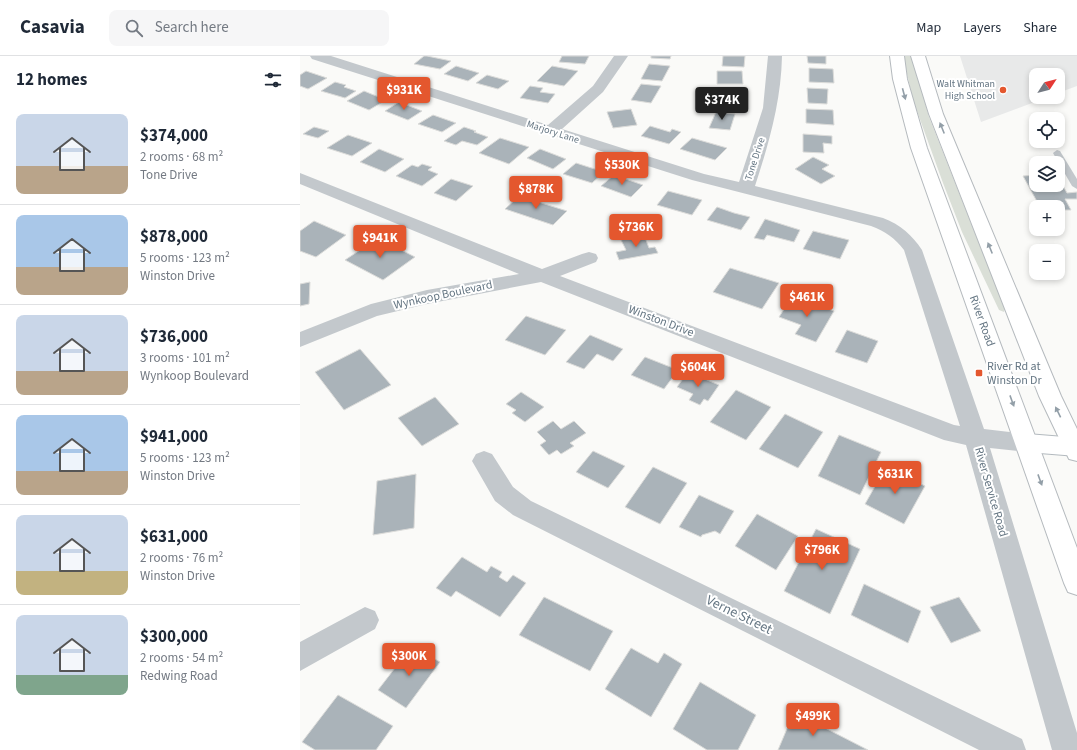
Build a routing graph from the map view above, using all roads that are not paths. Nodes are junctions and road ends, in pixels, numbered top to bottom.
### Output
1 (317, 56) edge
2 (622, 56) edge
3 (775, 56) edge
4 (897, 56) edge
5 (918, 56) edge
6 (550, 131) junction
7 (1057, 153) dead end
8 (300, 178) edge
9 (1077, 186) edge
10 (745, 190) junction
11 (905, 237) joint
12 (589, 258) dead end
13 (542, 276) junction
14 (300, 340) edge
15 (975, 436) junction
16 (1027, 443) junction
17 (1076, 449) edge
18 (484, 462) dead end
19 (1077, 583) edge
20 (365, 620) dead end
21 (300, 657) edge
22 (1011, 750) edge
23 (1068, 750) edge

1 - 6 street, Marjory Lane
2 - 6 street
3 - 10 street, Tone Drive
4 -> 16 main road, River Road
17 -> 5 main road
6 - 10 street, Marjory Lane
7 - 9 lane
8 - 13 street, Winston Drive
10 - 11 street, Marjory Lane
11 - 15 street, River Service Road
12 - 13 street, Wynkoop Boulevard
13 - 14 street, Wynkoop Boulevard
13 - 15 street, Winston Drive
15 - 16 street, Winston Drive
15 - 23 street, River Service Road
16 - 17 main road
16 -> 19 main road, River Road
18 - 22 street, Verne Street
20 - 21 street

